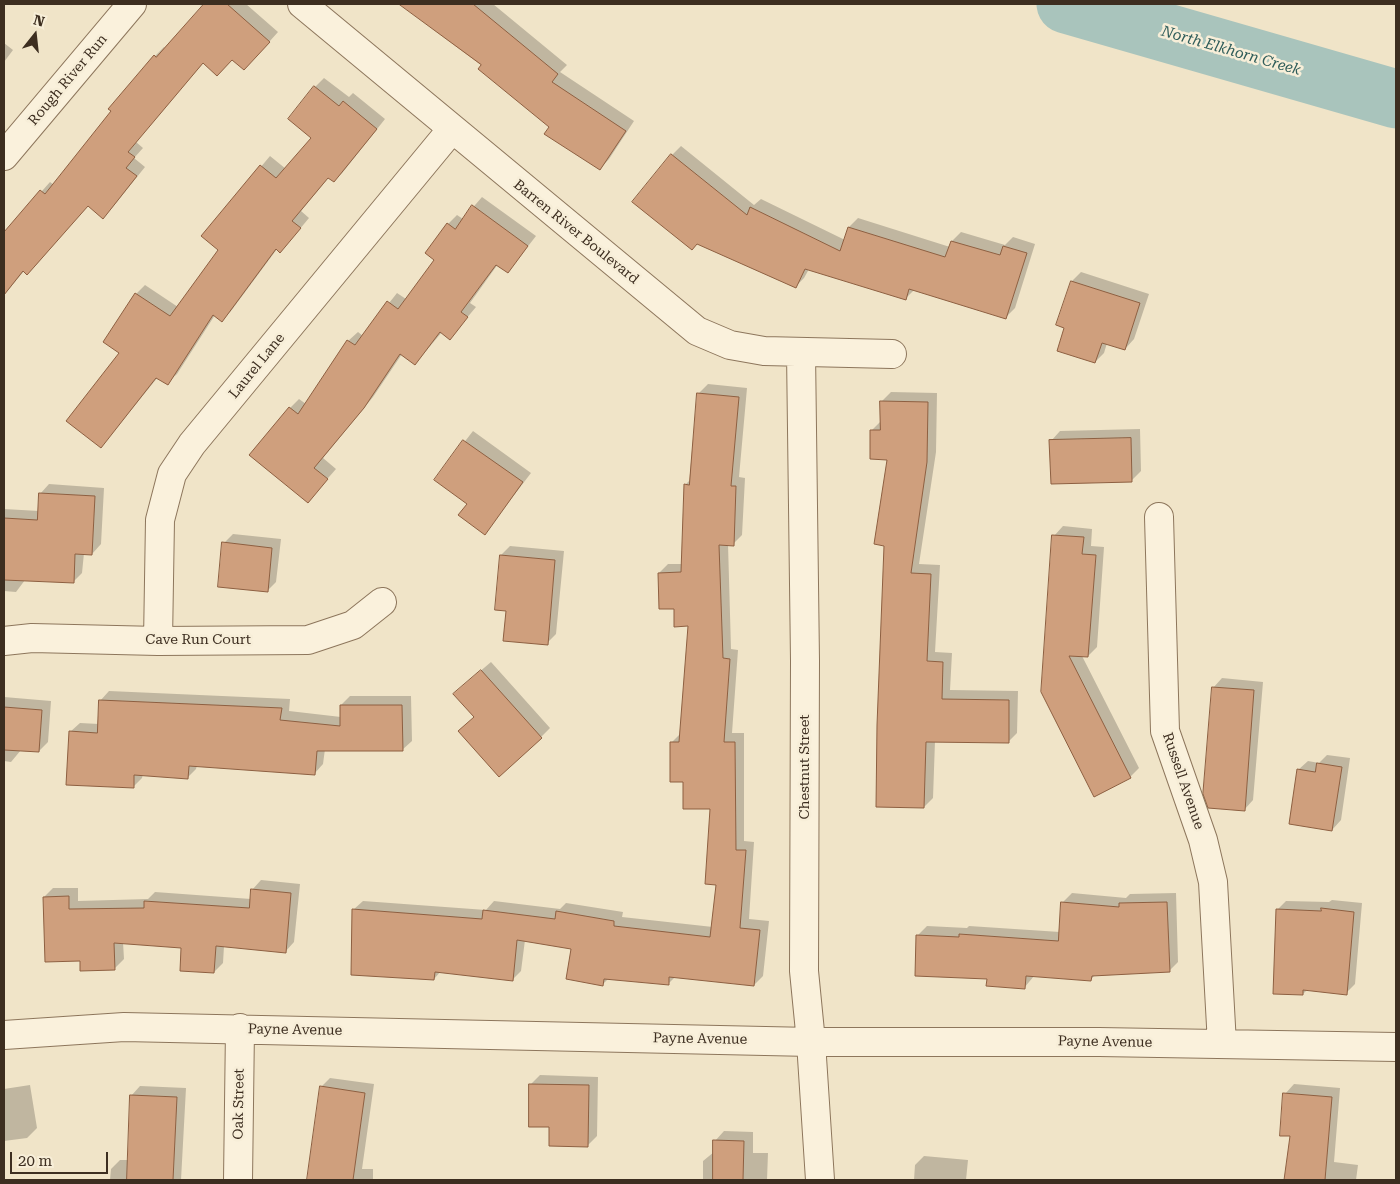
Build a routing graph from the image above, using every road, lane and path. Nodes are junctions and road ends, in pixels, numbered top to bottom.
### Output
1 (132, 4) edge
2 (302, 4) edge
3 (452, 129) junction
4 (4, 156) edge
5 (801, 352) junction
6 (892, 354) dead end
7 (1159, 517) dead end
8 (382, 602) dead end
9 (4, 640) edge
10 (158, 641) junction
11 (240, 1028) junction
12 (4, 1036) edge
13 (812, 1042) junction
14 (1222, 1044) junction
15 (1396, 1047) edge
16 (238, 1180) edge
17 (820, 1180) edge

1 - 4 street, Rough River Run
2 - 3 street, Barren River Boulevard
3 - 5 street, Barren River Boulevard
3 - 10 street, Laurel Lane
5 - 6 street, Barren River Boulevard
5 - 13 street, Chestnut Street
7 - 14 street, Russell Avenue
8 - 10 street, Cave Run Court
9 - 10 street, Cave Run Court
11 - 12 street, Payne Avenue
11 - 13 street, Payne Avenue
11 - 16 street, Oak Street
13 - 14 street, Payne Avenue
13 - 17 street, Chestnut Street
14 - 15 street, Payne Avenue

